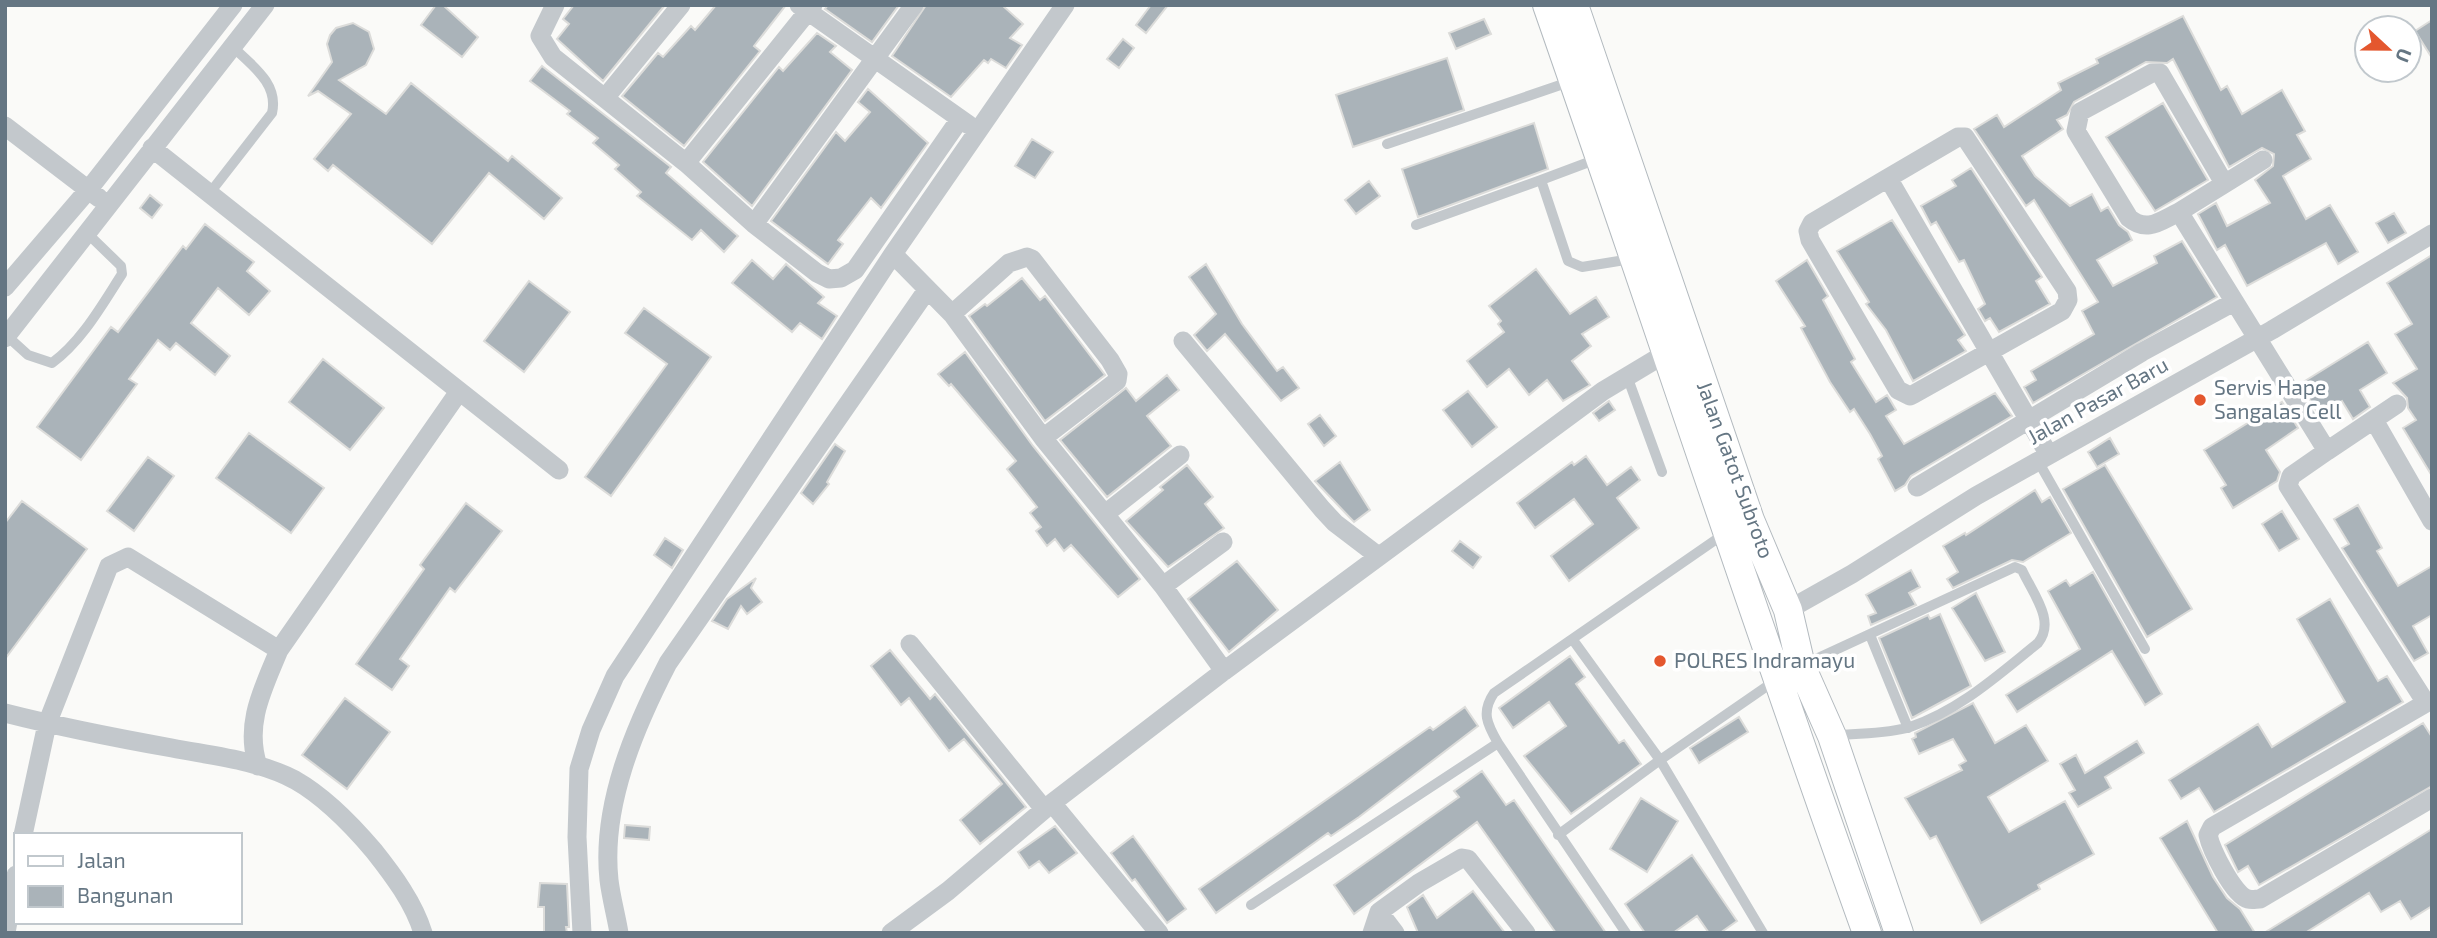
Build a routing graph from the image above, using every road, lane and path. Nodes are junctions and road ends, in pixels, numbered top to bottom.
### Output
1 (233, 5) edge
2 (265, 5) edge
3 (555, 5) edge
4 (681, 5) edge
5 (915, 5) edge
6 (1065, 5) edge
7 (1547, 5) edge
8 (1574, 5) edge
9 (807, 7) edge
10 (209, 38) junction
11 (229, 50) junction
12 (876, 60) junction
13 (1573, 81) junction
14 (605, 98) junction
15 (960, 119) junction
16 (979, 131) junction
17 (9, 137) edge
18 (1387, 144) dead end
19 (152, 148) junction
20 (1600, 158) junction
21 (2263, 160) dead end
22 (686, 163) junction
23 (1888, 178) junction
24 (1541, 180) junction
25 (2224, 183) junction
26 (89, 189) junction
27 (209, 194) junction
28 (108, 206) junction
29 (2179, 212) junction
30 (754, 224) junction
31 (1416, 225) dead end
32 (88, 234) junction
33 (2432, 234) edge
34 (896, 256) junction
35 (1635, 259) junction
36 (5, 287) edge
37 (925, 288) junction
38 (2234, 302) junction
39 (951, 314) junction
40 (6, 336) edge
41 (2256, 339) junction
42 (1183, 341) dead end
43 (1991, 351) junction
44 (1668, 352) junction
45 (1627, 376) junction
46 (458, 393) junction
47 (2397, 404) dead end
48 (2030, 419) junction
49 (2374, 420) junction
50 (1043, 438) junction
51 (2326, 452) junction
52 (1180, 455) dead end
53 (2043, 458) junction
54 (559, 470) dead end
55 (1662, 472) dead end
56 (1917, 487) dead end
57 (1105, 514) junction
58 (1750, 520) junction
59 (2432, 521) edge
60 (1725, 533) junction
61 (1223, 542) dead end
62 (1377, 555) junction
63 (1163, 586) junction
64 (1788, 610) junction
65 (1870, 635) junction
66 (1573, 640) junction
67 (910, 644) dead end
68 (2145, 649) dead end
69 (279, 650) junction
70 (1224, 671) junction
71 (1789, 673) junction
72 (2430, 703) edge
73 (5, 713) edge
74 (47, 724) junction
75 (1908, 728) junction
76 (1832, 736) junction
77 (1498, 743) junction
78 (1660, 760) junction
79 (258, 766) junction
80 (2432, 798) edge
81 (1048, 806) junction
82 (23, 833) edge
83 (1558, 835) junction
84 (14, 887) edge
85 (1251, 905) dead end
86 (1379, 912) junction
87 (6, 933) edge
88 (423, 933) edge
89 (582, 933) edge
90 (619, 933) edge
91 (891, 933) edge
92 (1159, 933) edge
93 (1372, 933) edge
94 (1395, 933) edge
95 (1526, 933) edge
96 (1626, 933) edge
97 (1763, 933) edge
98 (1867, 933) edge
99 (1899, 933) edge

1 - 10 street
2 - 11 street
3 - 14 street
4 - 14 street
5 - 12 street
6 - 16 street
7 - 13 street, Jalan Gatot Subroto
8 - 58 street, Jalan Gatot Subroto
9 - 12 street
9 - 22 street
10 - 11 street
10 - 26 street
11 - 19 street
11 - 27 lane
12 - 15 street
12 - 30 street
13 - 18 lane
13 - 20 street, Jalan Gatot Subroto
14 - 22 street
15 - 16 street
15 - 30 street
16 - 34 street
17 - 26 street
19 - 27 street
19 - 28 street
20 - 24 lane
20 - 35 street, Jalan Gatot Subroto
21 - 25 street
22 - 30 street
23 - 43 street
23 - 43 street
23 - 43 street
24 - 31 lane
24 - 35 lane
25 - 29 street
25 - 29 street
26 - 28 street
26 - 36 street
27 - 46 street
28 - 32 street
29 - 38 street
32 - 40 street
32 - 40 lane
33 - 41 street, Jalan Pasar Baru
34 - 37 street
34 - 89 street
35 - 44 street, Jalan Gatot Subroto
37 - 39 street
37 - 90 street
38 - 41 street
38 - 48 street
39 - 50 street
39 - 50 street
41 - 51 street
41 - 53 street, Jalan Pasar Baru
42 - 62 street
43 - 48 street
44 - 45 street
44 - 60 street, Jalan Gatot Subroto
45 - 55 lane
45 - 62 street
46 - 54 street
46 - 69 street
47 - 49 street
48 - 53 street
48 - 56 street
49 - 51 street
49 - 59 street
50 - 57 street
51 - 72 street
52 - 57 street
53 - 64 street, Jalan Pasar Baru
53 - 68 lane
57 - 63 street
58 - 60 lane
58 - 64 street, Jalan Gatot Subroto
60 - 66 lane
60 - 71 street, Jalan Gatot Subroto
61 - 63 street
62 - 70 street
63 - 70 street
64 - 71 street, Jalan Gatot Subroto
65 - 71 lane
65 - 75 lane
65 - 75 lane
66 - 77 lane
66 - 78 lane
67 - 81 street
69 - 74 street
69 - 79 street
70 - 81 street
71 - 76 street, Jalan Gatot Subroto
71 - 78 lane
71 - 98 street, Jalan Gatot Subroto
72 - 80 street
73 - 74 street
74 - 79 street
74 - 82 street
75 - 76 lane
76 - 99 street, Jalan Gatot Subroto
77 - 83 lane
77 - 85 lane
78 - 83 lane
78 - 97 lane
79 - 88 street
81 - 91 street
81 - 92 street
83 - 96 lane
84 - 87 street
86 - 93 street
86 - 94 street
86 - 95 street

